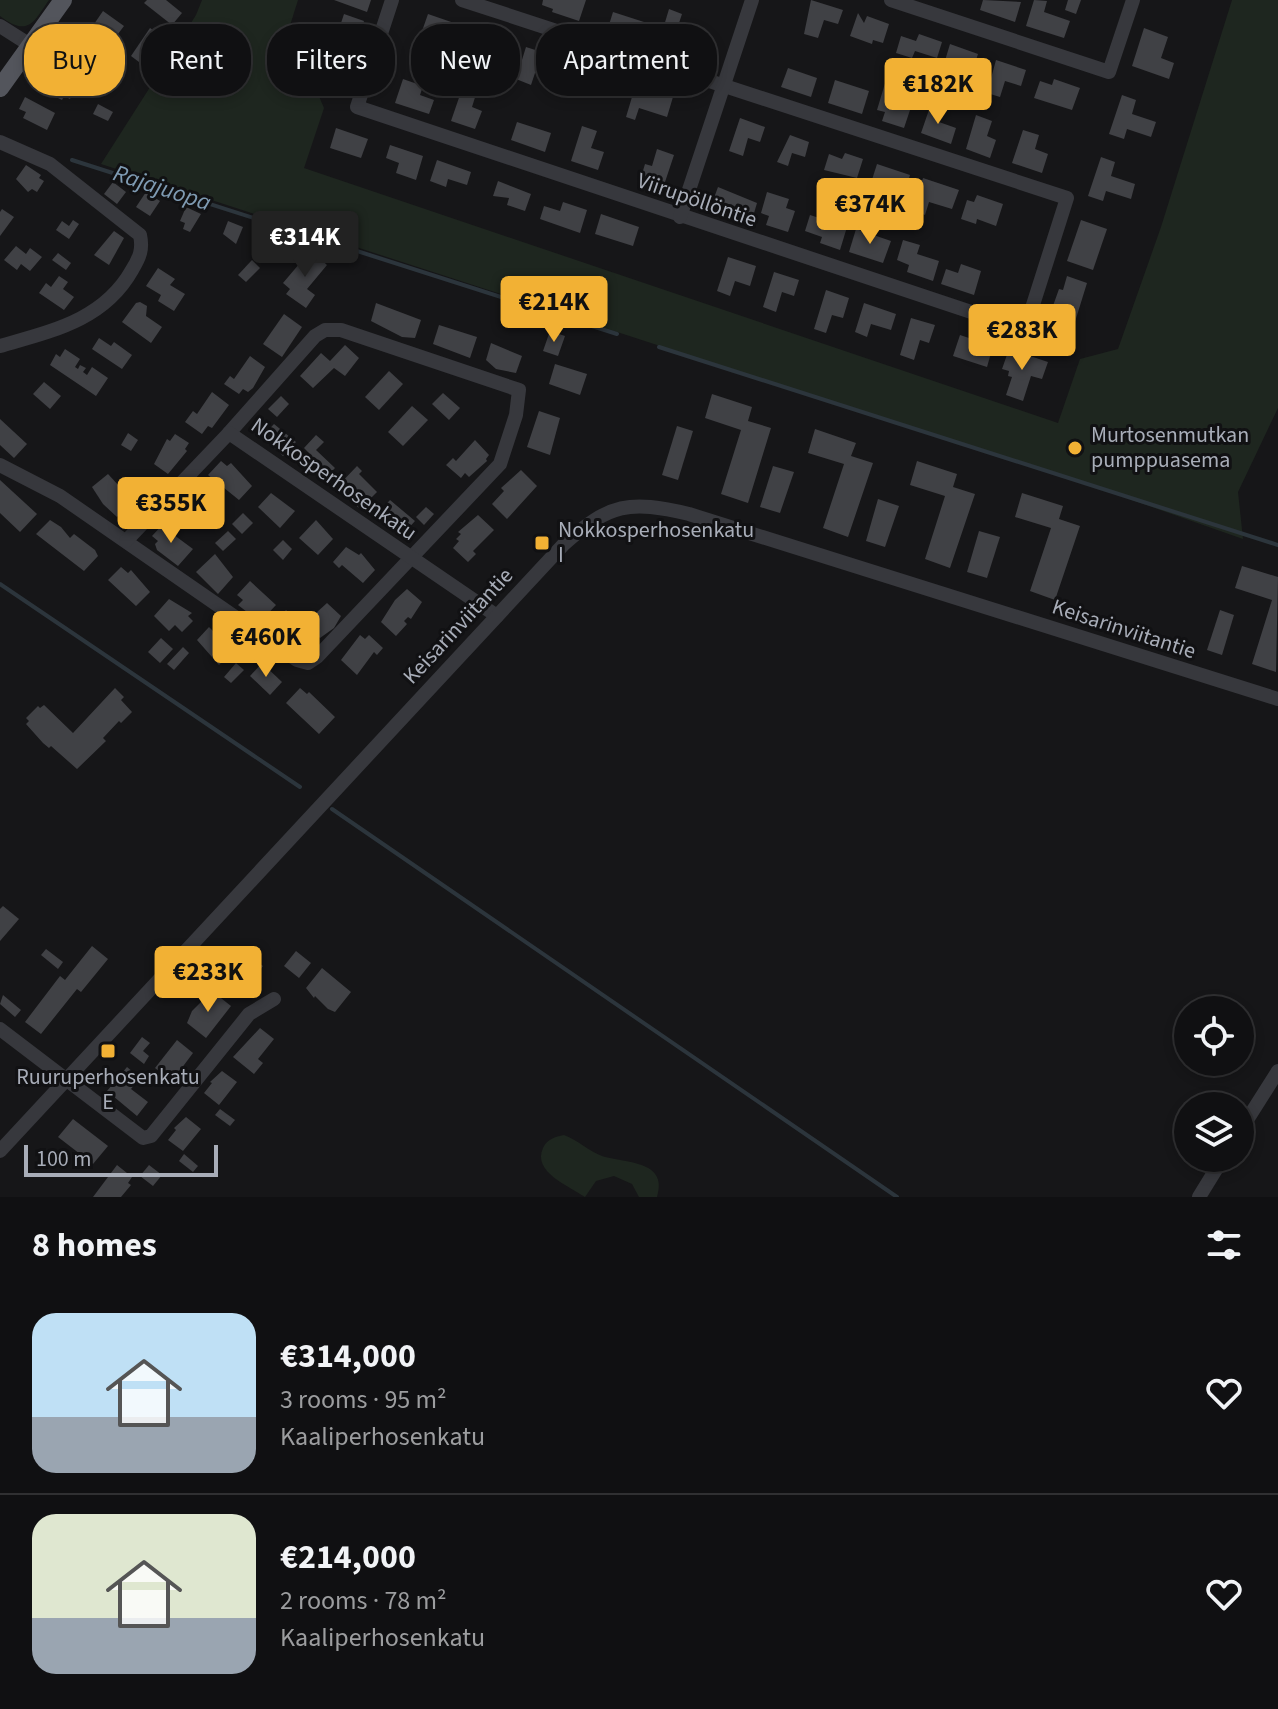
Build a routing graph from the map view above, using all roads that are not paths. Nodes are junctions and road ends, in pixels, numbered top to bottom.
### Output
1 (63, 0) edge
2 (392, 0) edge
3 (462, 0) edge
4 (752, 0) edge
5 (891, 0) edge
6 (1133, 0) edge
7 (45, 24) edge
8 (0, 26) edge
9 (24, 41) edge
10 (24, 54) edge
11 (724, 86) junction
12 (0, 88) edge
13 (0, 142) edge
14 (680, 217) junction
15 (0, 346) edge
16 (229, 433) junction
17 (0, 465) edge
18 (126, 541) junction
19 (412, 559) junction
20 (497, 616) junction
21 (1278, 699) edge
22 (274, 999) dead end
23 (0, 1029) edge
24 (1278, 1071) edge
25 (65, 1080) junction
26 (1254, 1109) edge
27 (0, 1151) edge
28 (1214, 1172) edge
29 (1199, 1197) edge

1 - 7 main road
2 - 14 street, Viirupöllöntie
3 - 11 street
4 - 11 street
5 - 6 street
8 - 9 street
10 - 12 main road
11 - 14 street
11 - 14 street, Viirupöllöntie
13 - 15 street
16 - 18 street, Nokkosperhosenkatu
16 - 19 street, Nokkosperhosenkatu
16 - 19 street
17 - 18 street
18 - 19 street
19 - 20 street, Nokkosperhosenkatu
20 - 21 street, Keisarinviitantie
20 - 25 street, Keisarinviitantie
22 - 25 street
23 - 25 street
24 - 26 street
25 - 27 street, Keisarinviitantie
28 - 29 street

